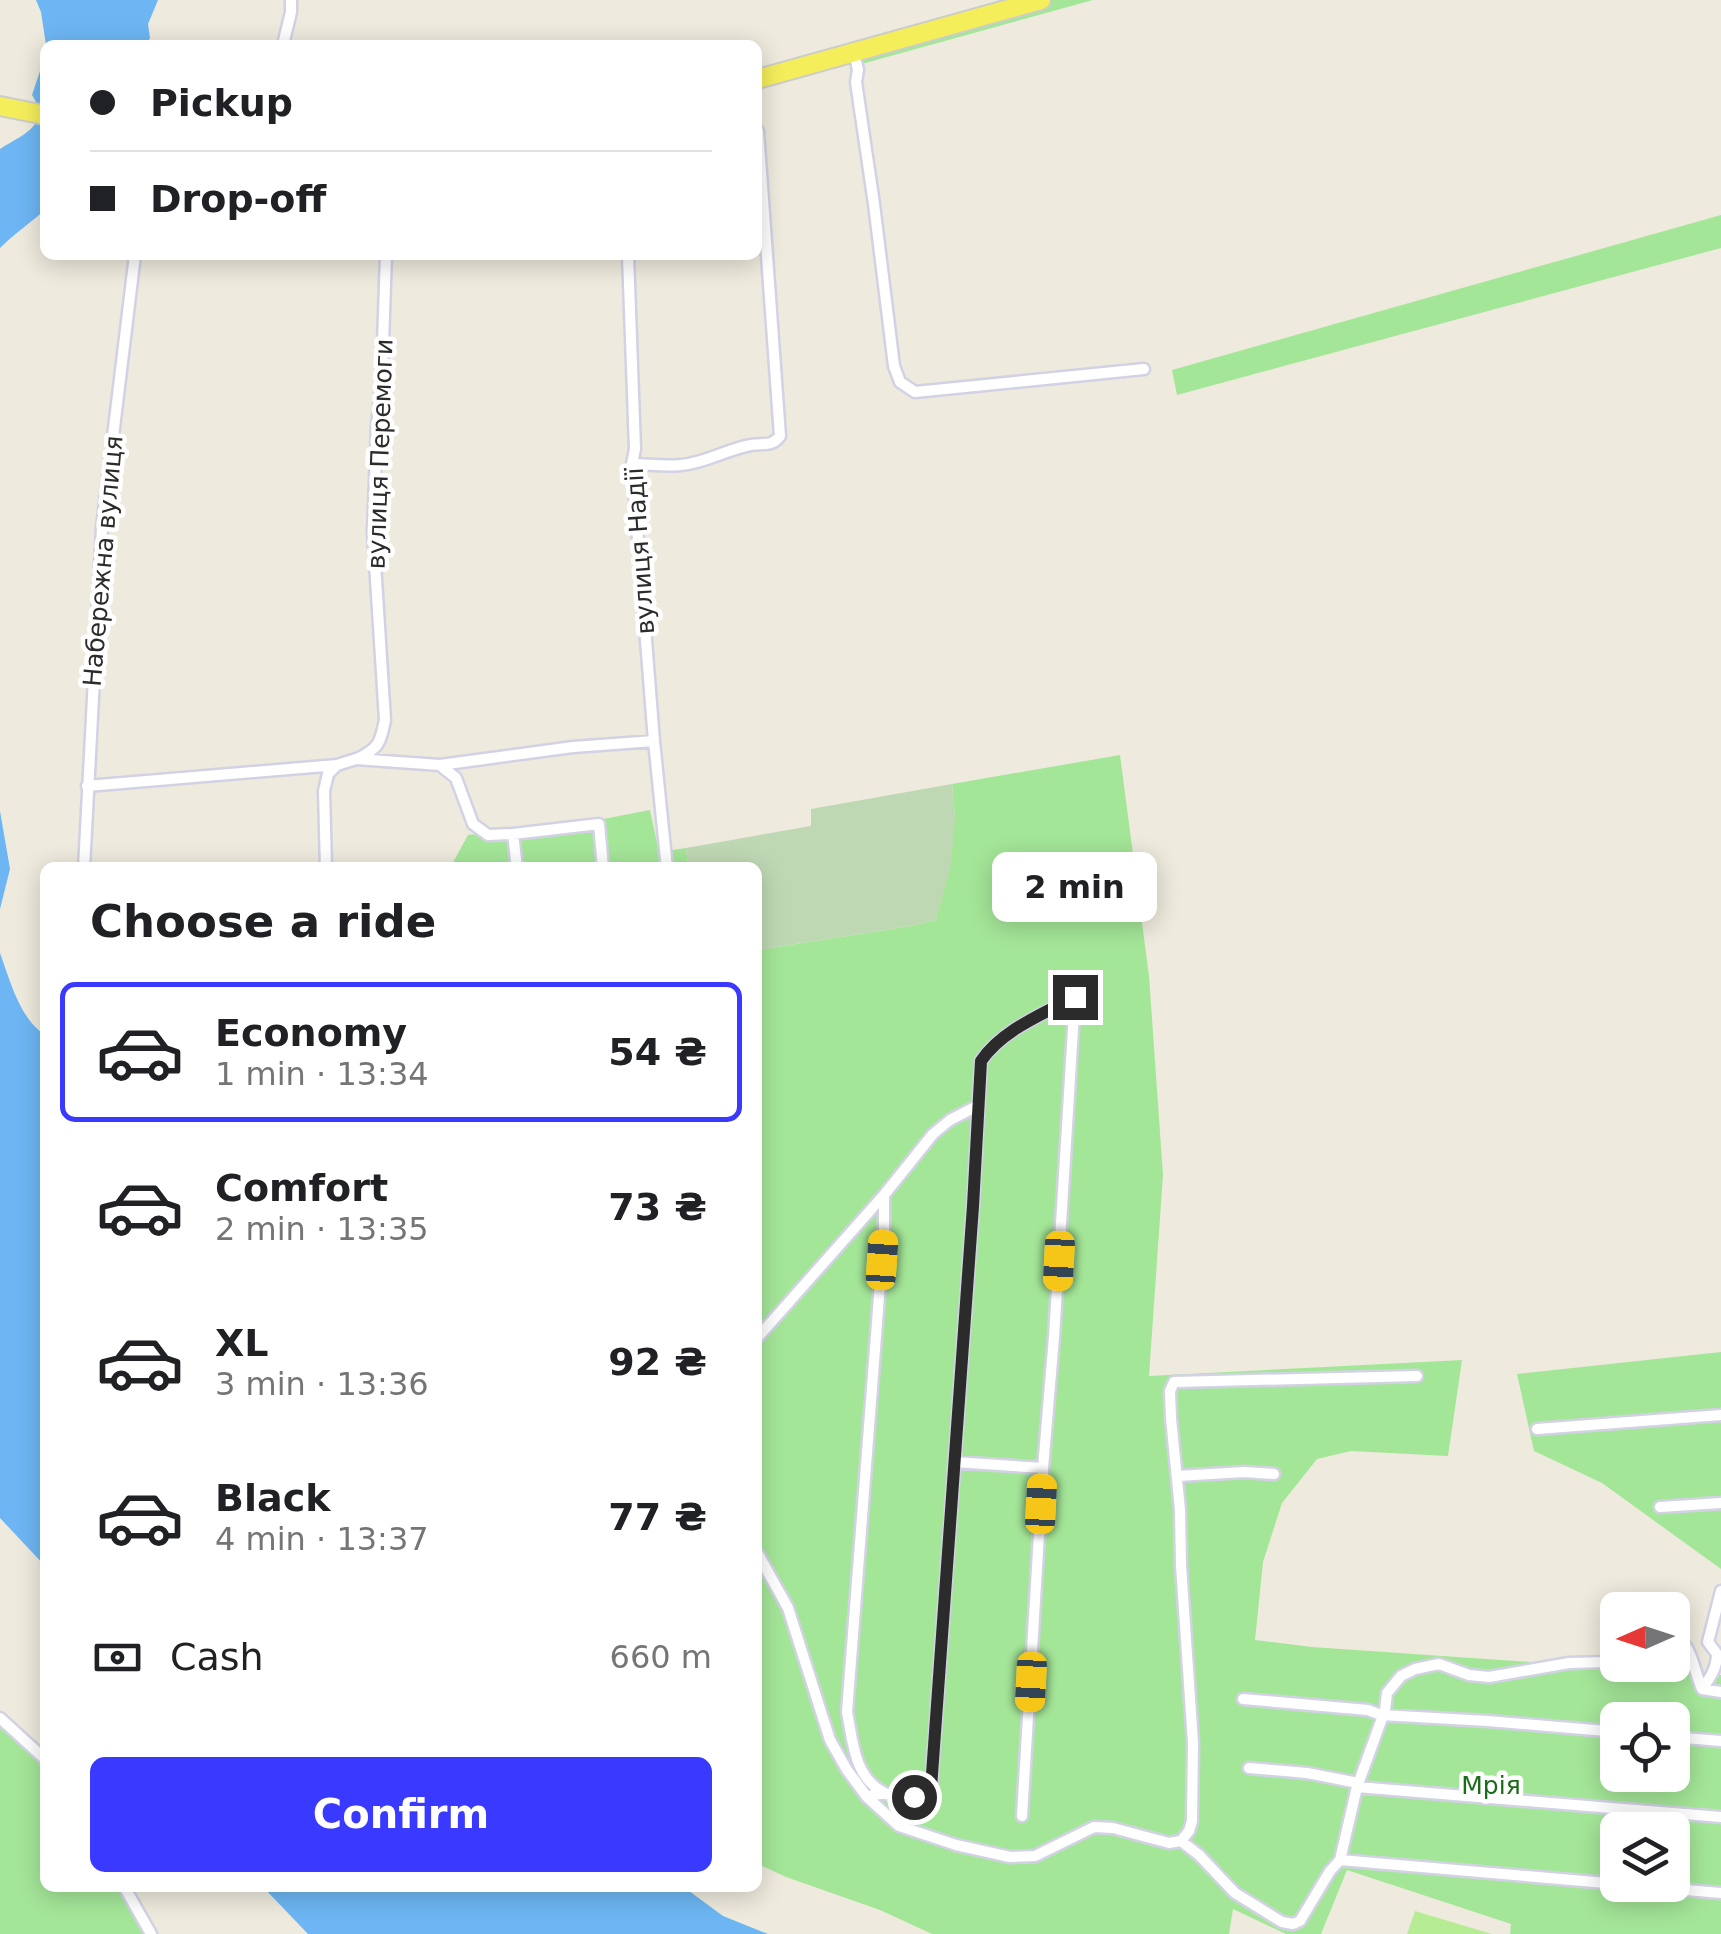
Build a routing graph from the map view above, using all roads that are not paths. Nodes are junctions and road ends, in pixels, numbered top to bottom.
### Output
1 (291, 0) edge
2 (1042, 0) edge
3 (284, 40) edge
4 (854, 52) junction
5 (762, 78) edge
6 (0, 106) edge
7 (40, 114) edge
8 (762, 186) edge
9 (134, 260) edge
10 (386, 260) edge
11 (628, 260) edge
12 (1144, 369) dead end
13 (632, 464) junction
14 (654, 741) junction
15 (356, 759) junction
16 (337, 766) junction
17 (440, 766) junction
18 (87, 786) junction
19 (513, 834) junction
20 (84, 862) edge
21 (326, 862) edge
22 (516, 862) edge
23 (602, 862) edge
24 (666, 862) edge
25 (979, 1105) junction
26 (884, 1195) junction
27 (762, 1332) edge
28 (1417, 1376) dead end
29 (1721, 1414) edge
30 (1537, 1429) dead end
31 (954, 1462) junction
32 (1043, 1468) junction
33 (1274, 1474) dead end
34 (1178, 1476) junction
35 (1721, 1503) edge
36 (1660, 1507) dead end
37 (762, 1561) edge
38 (1721, 1591) edge
39 (1690, 1656) edge
40 (1600, 1662) edge
41 (1702, 1689) junction
42 (1721, 1692) edge
43 (1242, 1699) dead end
44 (1381, 1715) junction
45 (0, 1718) edge
46 (1600, 1731) edge
47 (1690, 1739) edge
48 (1721, 1742) edge
49 (40, 1754) edge
50 (1248, 1768) dead end
51 (1357, 1785) junction
52 (886, 1793) junction
53 (867, 1797) junction
54 (1022, 1816) dead end
55 (1721, 1818) edge
56 (1181, 1842) junction
57 (1340, 1860) junction
58 (1600, 1882) edge
59 (1690, 1890) edge
60 (127, 1892) edge
61 (1721, 1893) edge
62 (150, 1934) edge

1 - 3 street
2 - 4 main road
4 - 5 main road
4 - 12 street
6 - 7 main road
8 - 13 street
9 - 18 street, Набережна вулиця
10 - 15 street, вулиця Перемоги
11 - 13 street, вулиця Надії
13 - 14 street, вулиця Надії
14 - 17 street
14 - 24 street, вулиця Надії
15 - 16 street
15 - 17 street
16 - 18 street
16 - 21 street
17 - 19 street
18 - 20 street, Набережна вулиця
19 - 22 street
19 - 23 street
25 - 26 street
25 - 31 street
25 - 32 street
26 - 27 street
26 - 52 street
28 - 34 street
29 - 30 street
31 - 32 street
31 - 52 street
32 - 54 street
33 - 34 street
34 - 56 street
35 - 36 street
37 - 53 street
38 - 41 street
39 - 41 street
40 - 44 street
41 - 42 street
43 - 44 street
44 - 46 street
44 - 51 street
45 - 49 street
47 - 48 street
50 - 51 street
51 - 55 street
51 - 57 street
52 - 53 street
53 - 56 street
56 - 57 street
57 - 58 street
59 - 61 street
60 - 62 street

